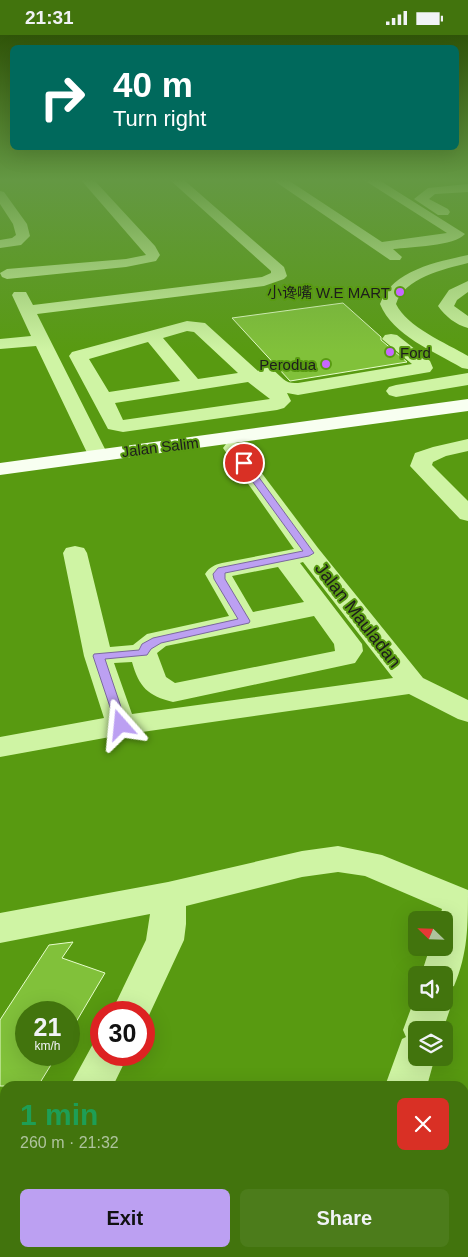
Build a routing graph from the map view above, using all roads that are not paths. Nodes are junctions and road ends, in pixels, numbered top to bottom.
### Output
1 (22, 237) edge
2 (139, 237) edge
3 (241, 237) edge
4 (364, 237) edge
5 (450, 237) edge
6 (0, 244) edge
7 (379, 247) junction
8 (397, 259) dead end
9 (468, 259) edge
10 (4, 268) edge
11 (468, 286) edge
12 (29, 310) junction
13 (468, 323) edge
14 (207, 325) dead end
15 (152, 336) junction
16 (390, 339) dead end
17 (43, 340) junction
18 (0, 344) edge
19 (78, 356) junction
20 (52, 361) junction
21 (468, 365) edge
22 (424, 368) junction
23 (252, 376) junction
24 (468, 379) edge
25 (448, 383) junction
26 (193, 385) junction
27 (103, 399) junction
28 (468, 399) edge
29 (468, 405) edge
30 (468, 415) edge
31 (207, 417) junction
32 (198, 443) junction
33 (468, 445) edge
34 (233, 448) junction
35 (97, 455) junction
36 (0, 469) edge
37 (0, 478) edge
38 (468, 514) edge
39 (75, 553) dead end
40 (297, 556) junction
41 (319, 607) junction
42 (245, 621) junction
43 (143, 653) junction
44 (98, 656) junction
45 (412, 684) junction
46 (468, 712) edge
47 (121, 725) junction
48 (0, 747) edge
49 (168, 895) junction
50 (465, 904) edge
51 (0, 928) edge
52 (443, 966) edge
53 (136, 1001) edge
54 (102, 1066) edge
55 (412, 1066) edge
56 (94, 1081) edge
57 (407, 1081) edge

1 - 6 street
2 - 10 street
3 - 12 street
4 - 7 street
5 - 7 street
7 - 8 street
9 - 21 street
10 - 12 street
11 - 13 street
12 - 17 street
14 - 22 street
15 - 19 street
15 - 23 street
15 - 26 street
16 - 22 street
17 - 18 street
17 - 20 street
19 - 20 street
19 - 27 street
20 - 35 street
22 - 25 street
23 - 26 street
23 - 31 street
24 - 25 street
25 - 28 street
25 - 31 street
26 - 27 street
27 - 31 street
29 - 32 main road, Jalan Salim
30 - 34 main road, Jalan Salim
31 - 32 street
32 - 35 main road, Jalan Salim
33 - 38 street
34 - 37 main road, Jalan Salim
34 - 40 street, Jalan Mauladan
35 - 36 main road, Jalan Salim
39 - 44 street
40 - 41 street
40 - 42 street
40 - 45 street, Jalan Mauladan
41 - 42 street
41 - 43 street
42 - 43 street
43 - 44 street
44 - 47 street
45 - 46 street, Jalan Mauladan
45 - 47 street
47 - 48 street
49 - 50 street
49 - 51 street
49 - 53 street
50 - 52 street
54 - 56 street
55 - 57 street

